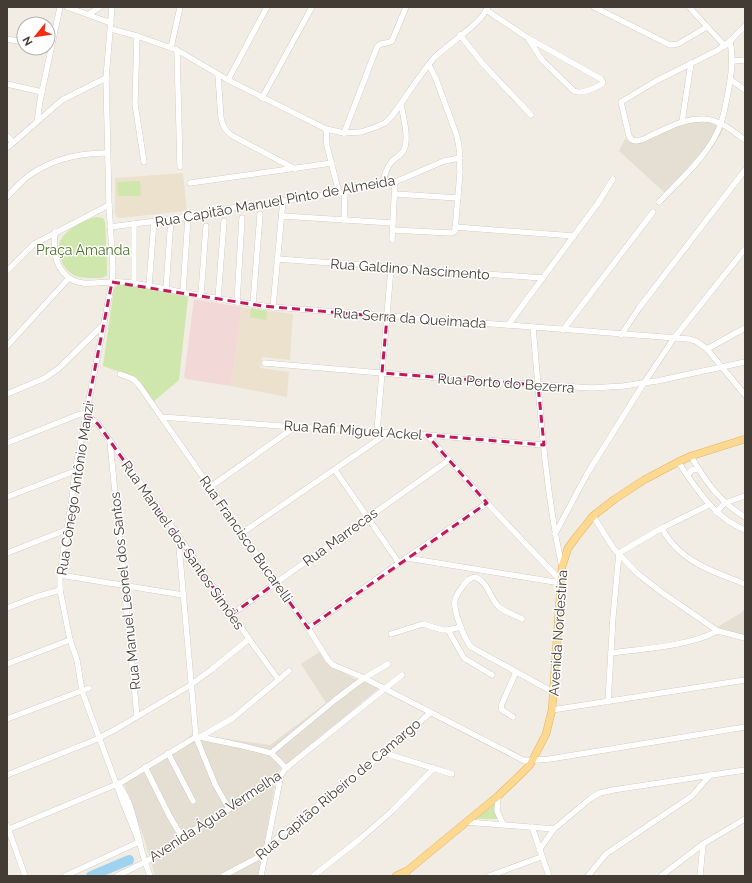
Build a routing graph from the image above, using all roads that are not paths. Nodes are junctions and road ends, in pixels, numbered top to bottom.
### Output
1 (60, 7) edge
2 (67, 7) edge
3 (100, 7) edge
4 (112, 7) edge
5 (180, 7) edge
6 (267, 7) edge
7 (312, 7) edge
8 (406, 7) edge
9 (594, 7) edge
10 (689, 7) edge
11 (487, 9) edge
12 (89, 14) junction
13 (56, 23) edge
14 (111, 26) junction
15 (745, 26) edge
16 (707, 27) junction
17 (460, 35) junction
18 (137, 36) junction
19 (528, 38) junction
20 (730, 42) junction
21 (725, 46) junction
22 (171, 48) junction
23 (177, 50) junction
24 (49, 56) edge
25 (745, 60) edge
26 (733, 61) junction
27 (691, 64) junction
28 (429, 65) junction
29 (218, 75) junction
30 (106, 78) junction
31 (228, 80) junction
32 (730, 80) junction
33 (7, 84) edge
34 (745, 90) edge
35 (42, 92) junction
36 (262, 98) junction
37 (401, 104) junction
38 (531, 115) dead end
39 (37, 122) junction
40 (682, 122) junction
41 (721, 123) junction
42 (326, 130) junction
43 (344, 133) junction
44 (7, 136) edge
45 (745, 140) edge
46 (13, 142) junction
47 (7, 148) edge
48 (107, 153) junction
49 (460, 158) junction
50 (144, 162) dead end
51 (332, 163) junction
52 (180, 166) dead end
53 (295, 169) junction
54 (745, 170) edge
55 (613, 180) dead end
56 (395, 182) junction
57 (190, 183) dead end
58 (383, 184) junction
59 (342, 192) junction
60 (395, 194) junction
61 (7, 197) edge
62 (458, 198) junction
63 (283, 200) junction
64 (659, 202) dead end
65 (108, 205) junction
66 (653, 212) dead end
67 (260, 214) dead end
68 (282, 216) junction
69 (188, 217) junction
70 (242, 218) dead end
71 (171, 219) junction
72 (344, 220) junction
73 (224, 221) dead end
74 (154, 222) junction
75 (393, 222) junction
76 (134, 224) junction
77 (110, 226) junction
78 (206, 226) dead end
79 (455, 226) junction
80 (393, 230) junction
81 (55, 232) junction
82 (574, 236) junction
83 (392, 240) dead end
84 (745, 249) edge
85 (277, 259) junction
86 (391, 268) junction
87 (7, 271) edge
88 (69, 278) junction
89 (543, 278) junction
90 (112, 282) junction
91 (134, 284) junction
92 (149, 286) junction
93 (166, 289) junction
94 (183, 292) junction
95 (201, 296) junction
96 (218, 298) junction
97 (237, 302) junction
98 (253, 304) junction
99 (273, 307) junction
100 (387, 317) junction
101 (104, 324) junction
102 (508, 325) junction
103 (533, 327) junction
104 (745, 328) edge
105 (563, 330) junction
106 (621, 334) junction
107 (674, 338) junction
108 (7, 346) edge
109 (707, 349) junction
110 (745, 362) edge
111 (264, 363) dead end
112 (721, 367) junction
113 (120, 374) dead end
114 (382, 374) junction
115 (644, 383) junction
116 (538, 385) junction
117 (7, 394) edge
118 (745, 395) edge
119 (86, 414) junction
120 (161, 416) junction
121 (295, 427) junction
122 (377, 431) junction
123 (389, 432) junction
124 (427, 434) junction
125 (745, 439) edge
126 (110, 441) junction
127 (7, 443) edge
128 (544, 445) junction
129 (691, 456) junction
130 (449, 460) junction
131 (678, 462) junction
132 (335, 470) junction
133 (699, 470) junction
134 (75, 471) junction
135 (688, 476) junction
136 (210, 487) junction
137 (745, 496) edge
138 (7, 497) edge
139 (487, 503) junction
140 (725, 504) junction
141 (709, 505) junction
142 (716, 512) junction
143 (593, 516) junction
144 (368, 517) junction
145 (745, 517) edge
146 (662, 528) junction
147 (66, 530) junction
148 (745, 530) edge
149 (242, 533) junction
150 (178, 535) junction
151 (555, 535) junction
152 (568, 548) junction
153 (7, 553) edge
154 (619, 553) junction
155 (407, 558) junction
156 (399, 563) junction
157 (562, 567) junction
158 (60, 575) junction
159 (561, 582) junction
160 (276, 583) junction
161 (745, 584) edge
162 (124, 586) junction
163 (60, 590) junction
164 (183, 595) junction
165 (7, 608) edge
166 (232, 614) junction
167 (522, 619) dead end
168 (461, 627) junction
169 (308, 628) junction
170 (448, 630) junction
171 (718, 632) junction
172 (391, 634) dead end
173 (745, 638) edge
174 (249, 639) junction
175 (70, 640) junction
176 (611, 653) junction
177 (7, 664) edge
178 (388, 664) dead end
179 (289, 670) dead end
180 (516, 672) junction
181 (402, 675) dead end
182 (492, 675) dead end
183 (364, 678) junction
184 (278, 679) junction
185 (745, 680) edge
186 (192, 684) junction
187 (89, 688) dead end
188 (385, 688) junction
189 (82, 691) junction
190 (553, 692) junction
191 (608, 702) junction
192 (552, 710) junction
193 (430, 713) junction
194 (137, 716) junction
195 (513, 716) dead end
196 (7, 719) edge
197 (745, 727) edge
198 (198, 737) junction
199 (99, 738) junction
200 (271, 752) junction
201 (168, 753) junction
202 (384, 753) junction
203 (532, 761) junction
204 (145, 768) junction
205 (286, 768) junction
206 (434, 768) junction
207 (745, 770) edge
208 (452, 774) dead end
209 (7, 775) edge
210 (710, 775) junction
211 (281, 776) junction
212 (117, 784) junction
213 (498, 796) junction
214 (193, 801) dead end
215 (229, 809) junction
216 (745, 819) edge
217 (466, 822) junction
218 (503, 824) junction
219 (532, 827) junction
220 (7, 828) edge
221 (554, 829) junction
222 (182, 837) junction
223 (139, 842) junction
224 (703, 844) junction
225 (539, 850) junction
226 (265, 851) junction
227 (541, 857) junction
228 (145, 862) junction
229 (406, 874) edge
230 (25, 876) edge
231 (65, 876) edge
232 (117, 876) edge
233 (150, 876) edge
234 (224, 876) edge
235 (261, 876) edge
236 (313, 876) edge
237 (396, 876) edge
238 (489, 876) edge
239 (549, 876) edge
240 (588, 876) edge
241 (661, 876) edge
242 (700, 876) edge

1 - 13 street
2 - 12 street
3 - 12 street
4 - 14 street, Rua Cônego Antônio Manzi
5 - 22 street
6 - 31 street
7 - 36 street
8 - 43 street
9 - 16 street
10 - 16 street
11 - 17 street
11 - 19 street
12 - 14 street
14 - 18 street
14 - 30 street, Rua Cônego Antônio Manzi
15 - 20 street
16 - 21 street
17 - 28 street
17 - 38 street
18 - 22 street
18 - 50 street
19 - 19 street
20 - 21 street
20 - 26 street
21 - 27 street
22 - 23 street
23 - 29 street
23 - 52 street
24 - 35 street
25 - 26 street
26 - 32 street
27 - 40 street
27 - 40 street
28 - 37 street
28 - 49 street
29 - 31 street
29 - 53 street
30 - 39 street
30 - 48 street, Rua Cônego Antônio Manzi
31 - 36 street
32 - 34 street
32 - 41 street
33 - 35 street
35 - 39 street
36 - 42 street
37 - 43 street
37 - 58 street
39 - 46 street
40 - 41 street
41 - 45 street
41 - 64 street
42 - 43 street
42 - 51 street
44 - 46 street
46 - 47 street
48 - 61 street
48 - 65 street, Rua Cônego Antônio Manzi
49 - 56 street, Rua Capitão Manuel Pinto de Almeida
49 - 62 street
51 - 53 street
51 - 59 street
53 - 57 street
54 - 106 street
55 - 82 street
56 - 58 street, Rua Capitão Manuel Pinto de Almeida
56 - 60 street
58 - 59 street, Rua Capitão Manuel Pinto de Almeida
59 - 63 street, Rua Capitão Manuel Pinto de Almeida
59 - 72 street
60 - 62 street
60 - 75 street
62 - 79 street
63 - 68 street
63 - 69 street, Rua Capitão Manuel Pinto de Almeida
65 - 77 street, Rua Cônego Antônio Manzi
65 - 81 street
66 - 105 street
67 - 98 street
68 - 72 street
68 - 85 street
69 - 71 street, Rua Capitão Manuel Pinto de Almeida
69 - 94 street
70 - 97 street
71 - 74 street, Rua Capitão Manuel Pinto de Almeida
71 - 93 street
72 - 75 street
73 - 96 street
74 - 76 street, Rua Capitão Manuel Pinto de Almeida
74 - 92 street
75 - 80 street
76 - 77 street, Rua Capitão Manuel Pinto de Almeida
76 - 91 street
77 - 90 street, Rua Cônego Antônio Manzi
78 - 95 street
79 - 80 street
79 - 82 street
80 - 83 street
81 - 87 street
81 - 88 street
82 - 89 street
84 - 107 street
85 - 86 street, Rua Galdino Nascimento
85 - 99 street
86 - 89 street, Rua Galdino Nascimento
86 - 100 street
88 - 90 street
88 - 108 street
89 - 102 street
90 - 91 street, Rua Serra da Queimada
90 - 101 street, Rua Cônego Antônio Manzi
91 - 92 street, Rua Serra da Queimada
92 - 93 street, Rua Serra da Queimada
93 - 94 street, Rua Serra da Queimada
94 - 95 street, Rua Serra da Queimada
95 - 96 street, Rua Serra da Queimada
96 - 97 street, Rua Serra da Queimada
97 - 98 street, Rua Serra da Queimada
98 - 99 street, Rua Serra da Queimada
99 - 100 street, Rua Serra da Queimada
100 - 102 street, Rua Serra da Queimada
100 - 114 street
101 - 117 street
101 - 119 street, Rua Cônego Antônio Manzi
102 - 103 street, Rua Serra da Queimada
103 - 105 street, Rua Serra da Queimada
103 - 116 street
104 - 109 street
105 - 106 street, Rua Serra da Queimada
106 - 107 street, Rua Serra da Queimada
107 - 109 street, Rua Serra da Queimada
107 - 115 street
109 - 112 street
110 - 112 street, Rua Porto do Bezerra
111 - 114 street, Rua Porto do Bezerra
112 - 115 street, Rua Porto do Bezerra
112 - 118 street
113 - 120 street, Rua Francisco Bucarelli
114 - 116 street, Rua Porto do Bezerra
114 - 122 street
115 - 116 street, Rua Porto do Bezerra
115 - 151 street
116 - 128 street
119 - 126 street, Rua Manuel dos Santos Simões
119 - 127 street
119 - 134 street, Rua Cônego Antônio Manzi
120 - 121 street, Rua Rafi Miguel Ackel
120 - 136 street, Rua Francisco Bucarelli
121 - 122 street, Rua Rafi Miguel Ackel
121 - 136 street
122 - 123 street, Rua Rafi Miguel Ackel
123 - 124 street, Rua Rafi Miguel Ackel
123 - 132 street
124 - 128 street, Rua Rafi Miguel Ackel
124 - 130 street
125 - 129 main road, Avenida Nordestina
126 - 150 street, Rua Manuel dos Santos Simões
126 - 162 street, Rua Manuel Leonel dos Santos
128 - 151 street
129 - 131 main road, Avenida Nordestina
129 - 133 street
130 - 139 street
130 - 144 street, Rua Marrecas
131 - 135 street
131 - 143 main road, Avenida Nordestina
132 - 144 street
132 - 149 street
133 - 135 street
133 - 140 street
134 - 138 street
134 - 147 street, Rua Cônego Antônio Manzi
135 - 141 street
136 - 149 street, Rua Francisco Bucarelli
137 - 140 street
139 - 155 street
139 - 159 street
140 - 142 street
140 - 145 street
141 - 142 street
141 - 146 street
142 - 148 street
143 - 152 main road, Avenida Nordestina
143 - 154 street
144 - 156 street
144 - 160 street, Rua Marrecas
146 - 154 street
146 - 161 street
147 - 153 street
147 - 158 street, Rua Cônego Antônio Manzi
149 - 160 street, Rua Francisco Bucarelli
150 - 164 street
150 - 166 street, Rua Manuel dos Santos Simões
151 - 152 street
151 - 157 street
152 - 157 main road, Avenida Nordestina
154 - 171 street
154 - 176 street
155 - 156 street
155 - 159 street
156 - 169 street
157 - 159 main road, Avenida Nordestina
158 - 162 street
158 - 163 street, Rua Cônego Antônio Manzi
159 - 190 main road, Avenida Nordestina
160 - 166 street, Rua Marrecas
160 - 169 street, Rua Francisco Bucarelli
162 - 164 street
162 - 194 street, Rua Manuel Leonel dos Santos
163 - 165 street
163 - 175 street, Rua Cônego Antônio Manzi
164 - 186 street
166 - 174 street, Rua Manuel dos Santos Simões
167 - 168 street
168 - 170 street
168 - 180 street
169 - 183 street, Rua Francisco Bucarelli
170 - 172 street
170 - 182 street
171 - 173 street
171 - 176 street
174 - 184 street, Rua Manuel dos Santos Simões
174 - 186 street
175 - 177 street
175 - 189 street, Rua Cônego Antônio Manzi
176 - 191 street
178 - 183 street, Avenida Água Vermelha
179 - 184 street
180 - 190 street
180 - 195 street
181 - 188 street, Avenida Água Vermelha
183 - 188 street, Rua Francisco Bucarelli
183 - 200 street, Avenida Água Vermelha
184 - 198 street
185 - 191 street
186 - 194 street
186 - 198 street
187 - 189 street
188 - 193 street, Rua Francisco Bucarelli
188 - 205 street, Avenida Água Vermelha
189 - 196 street
189 - 199 street, Rua Cônego Antônio Manzi
190 - 192 main road, Avenida Nordestina
191 - 192 street
192 - 203 main road, Avenida Nordestina
193 - 202 street, Rua Capitão Ribeiro de Camargo
193 - 203 street, Rua Francisco Bucarelli
194 - 199 street
197 - 203 street
198 - 200 street
198 - 201 street
198 - 215 street
199 - 209 street
199 - 212 street, Rua Cônego Antônio Manzi
200 - 205 street
201 - 204 street
201 - 214 street
202 - 206 street
202 - 226 street, Rua Capitão Ribeiro de Camargo
203 - 213 main road, Avenida Nordestina
204 - 212 street
204 - 222 street
205 - 211 street, Avenida Água Vermelha
206 - 208 street
206 - 236 street
207 - 210 street
210 - 221 street
210 - 240 street
211 - 215 street, Avenida Água Vermelha
211 - 226 street
212 - 220 street
212 - 223 street, Rua Cônego Antônio Manzi
213 - 217 main road, Avenida Nordestina
213 - 218 street
215 - 222 street, Avenida Água Vermelha
216 - 224 street
217 - 218 street
217 - 229 main road, Avenida Nordestina
218 - 219 street
219 - 221 street
219 - 225 street
220 - 230 street
221 - 225 street
222 - 228 street, Avenida Água Vermelha
223 - 228 street, Rua Cônego Antônio Manzi
223 - 231 street, Avenida Água Vermelha
224 - 241 street
224 - 242 street
225 - 227 street
226 - 234 street, Rua Capitão Ribeiro de Camargo
226 - 235 street
227 - 238 street
227 - 239 street
228 - 232 street, Avenida Água Vermelha
228 - 233 street, Rua Cônego Antônio Manzi
229 - 237 main road, Avenida Nordestina

